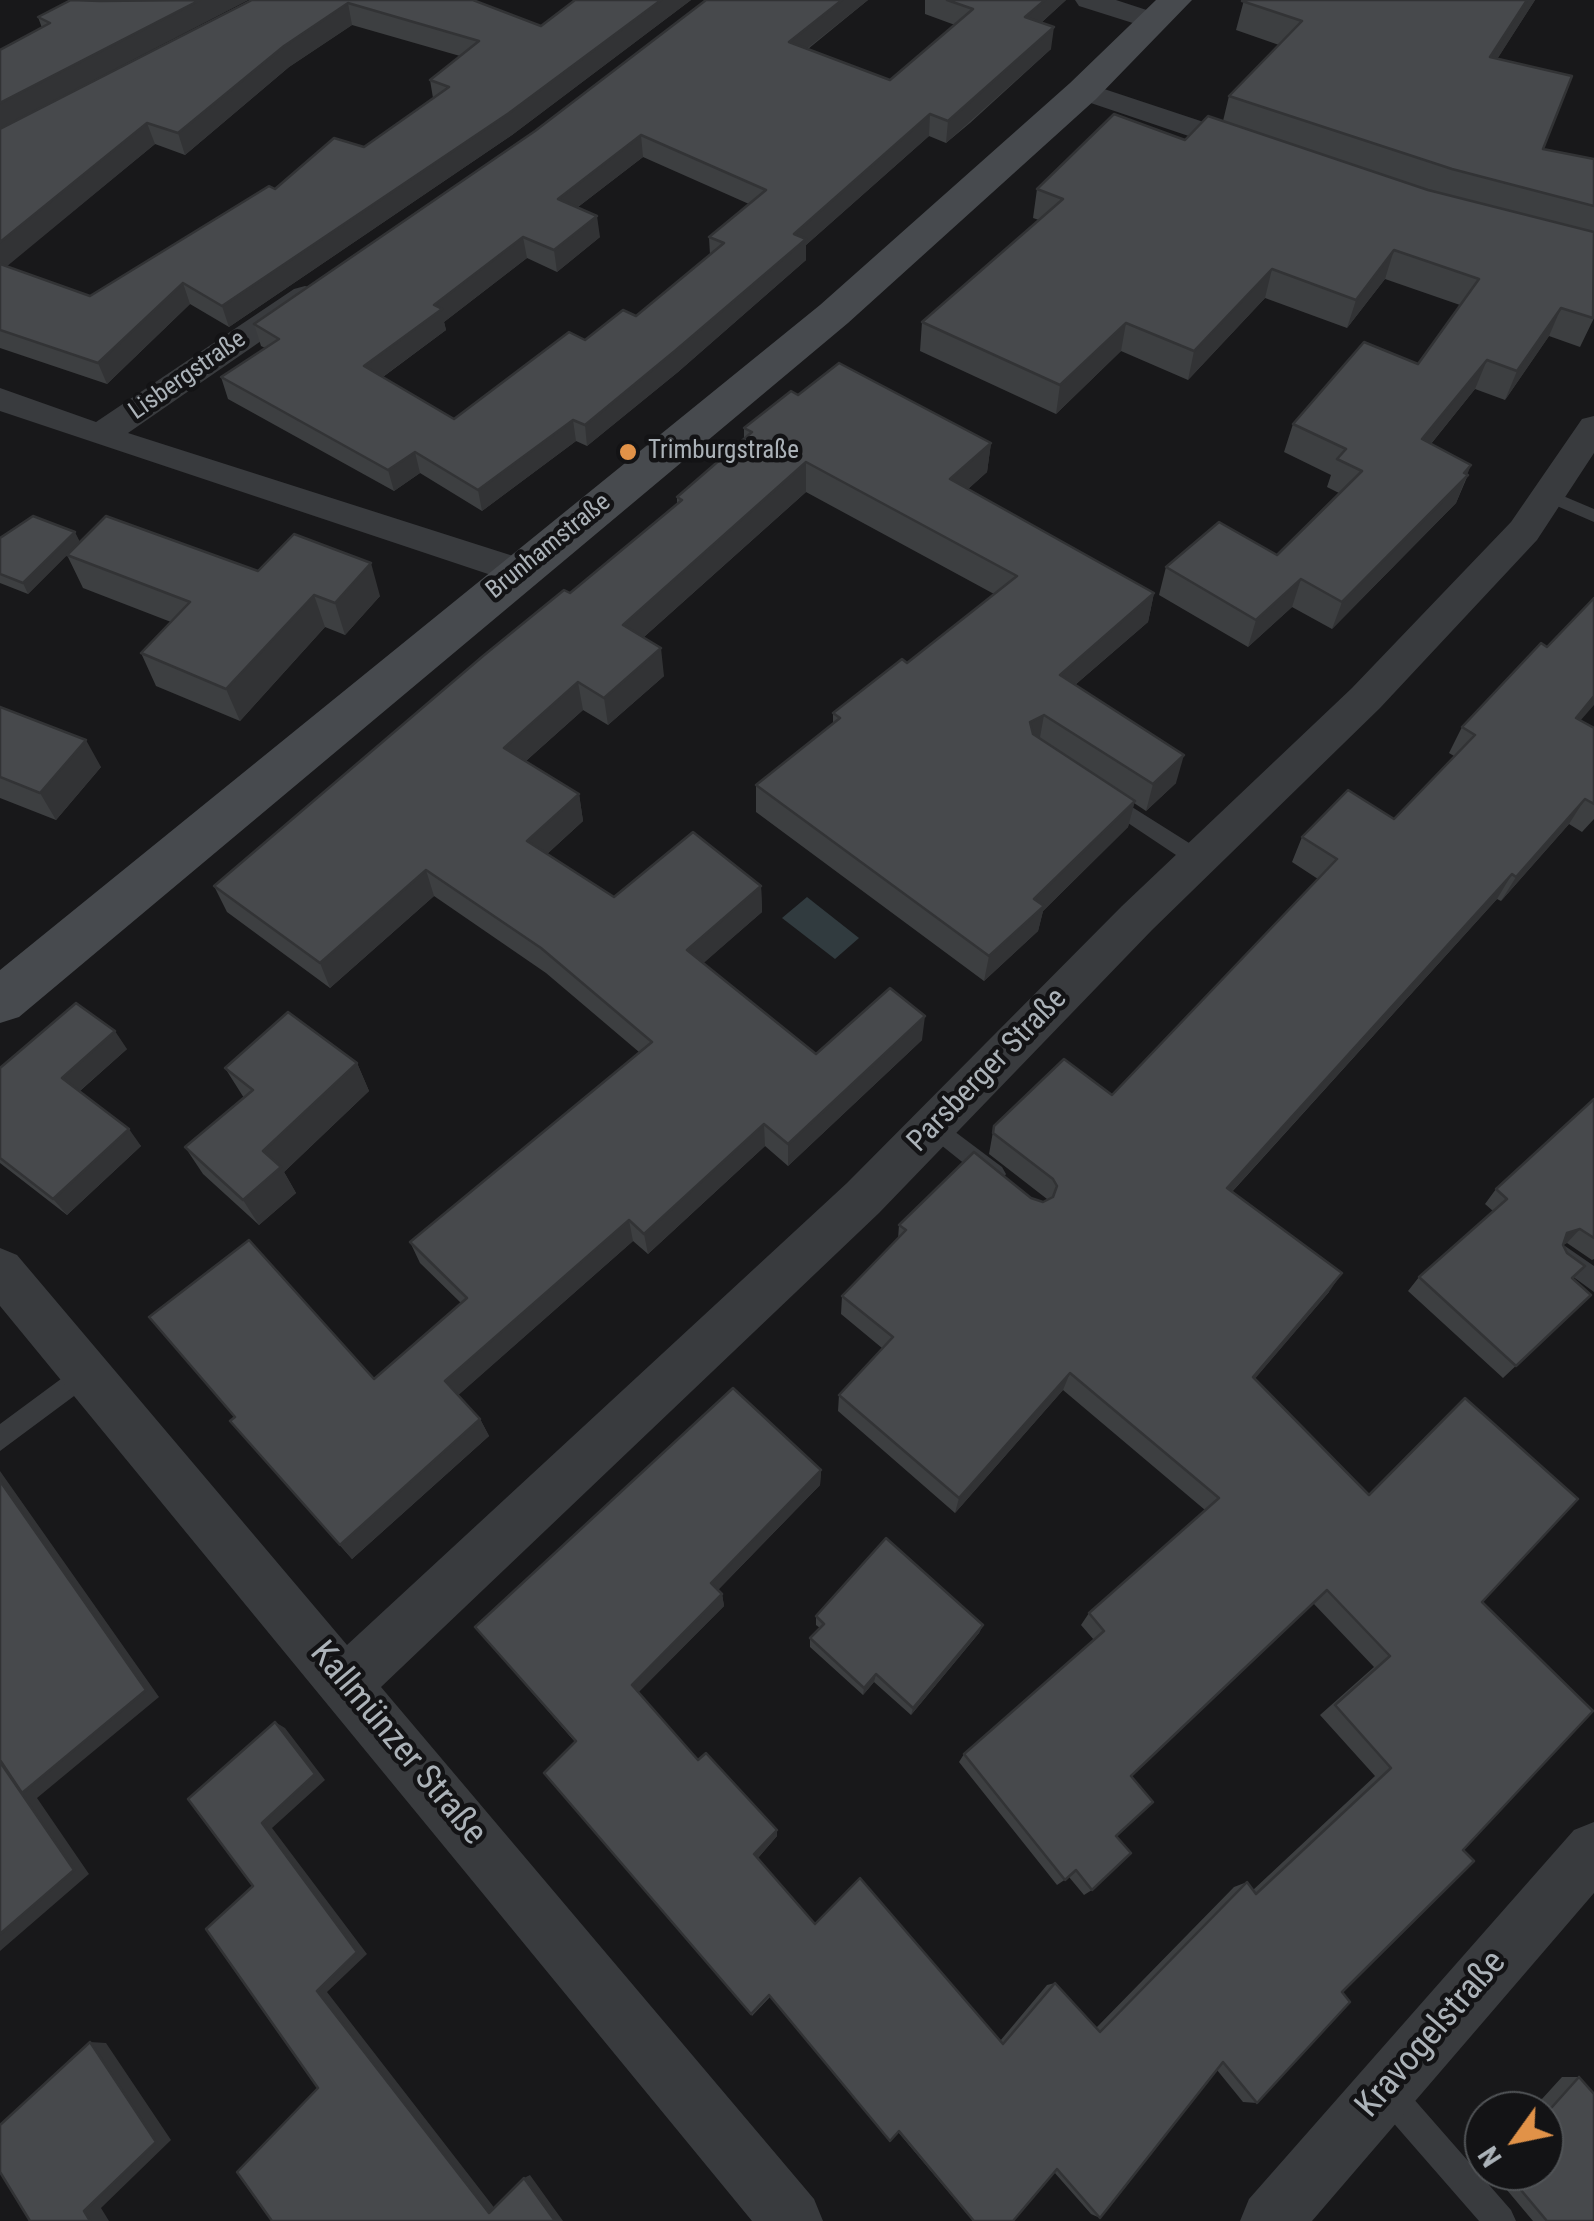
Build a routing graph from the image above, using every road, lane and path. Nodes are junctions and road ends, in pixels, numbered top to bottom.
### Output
1 (1088, 0) edge
2 (1165, 11) edge
3 (1083, 91) junction
4 (1284, 158) edge
5 (329, 279) edge
6 (0, 399) edge
7 (1594, 427) edge
8 (100, 436) junction
9 (1550, 496) junction
10 (1594, 516) edge
11 (519, 570) junction
12 (1084, 784) edge
13 (1198, 859) junction
14 (0, 1001) edge
15 (934, 1126) junction
16 (1007, 1185) edge
17 (1565, 1257) edge
18 (0, 1270) edge
19 (1594, 1281) edge
20 (88, 1371) junction
21 (0, 1439) edge
22 (346, 1683) junction
23 (1594, 1850) edge
24 (1384, 2089) junction
25 (792, 2221) edge
26 (1270, 2221) edge
27 (1500, 2221) edge

1 - 2 street
2 - 3 street, Brunhamstraße
3 - 4 street
3 - 11 street, Brunhamstraße
5 - 8 street, Lisbergstraße
6 - 8 street
7 - 9 street, Parsberger Straße
8 - 11 street
9 - 10 lane
9 - 13 street, Parsberger Straße
11 - 14 street, Brunhamstraße
12 - 13 lane
13 - 15 street, Parsberger Straße
15 - 16 lane
15 - 22 street, Parsberger Straße
17 - 19 lane
18 - 20 street, Kallmünzer Straße
20 - 21 lane
20 - 22 street, Kallmünzer Straße
22 - 25 street, Kallmünzer Straße
23 - 24 street, Kravogelstraße
24 - 26 street, Kravogelstraße
24 - 27 lane

